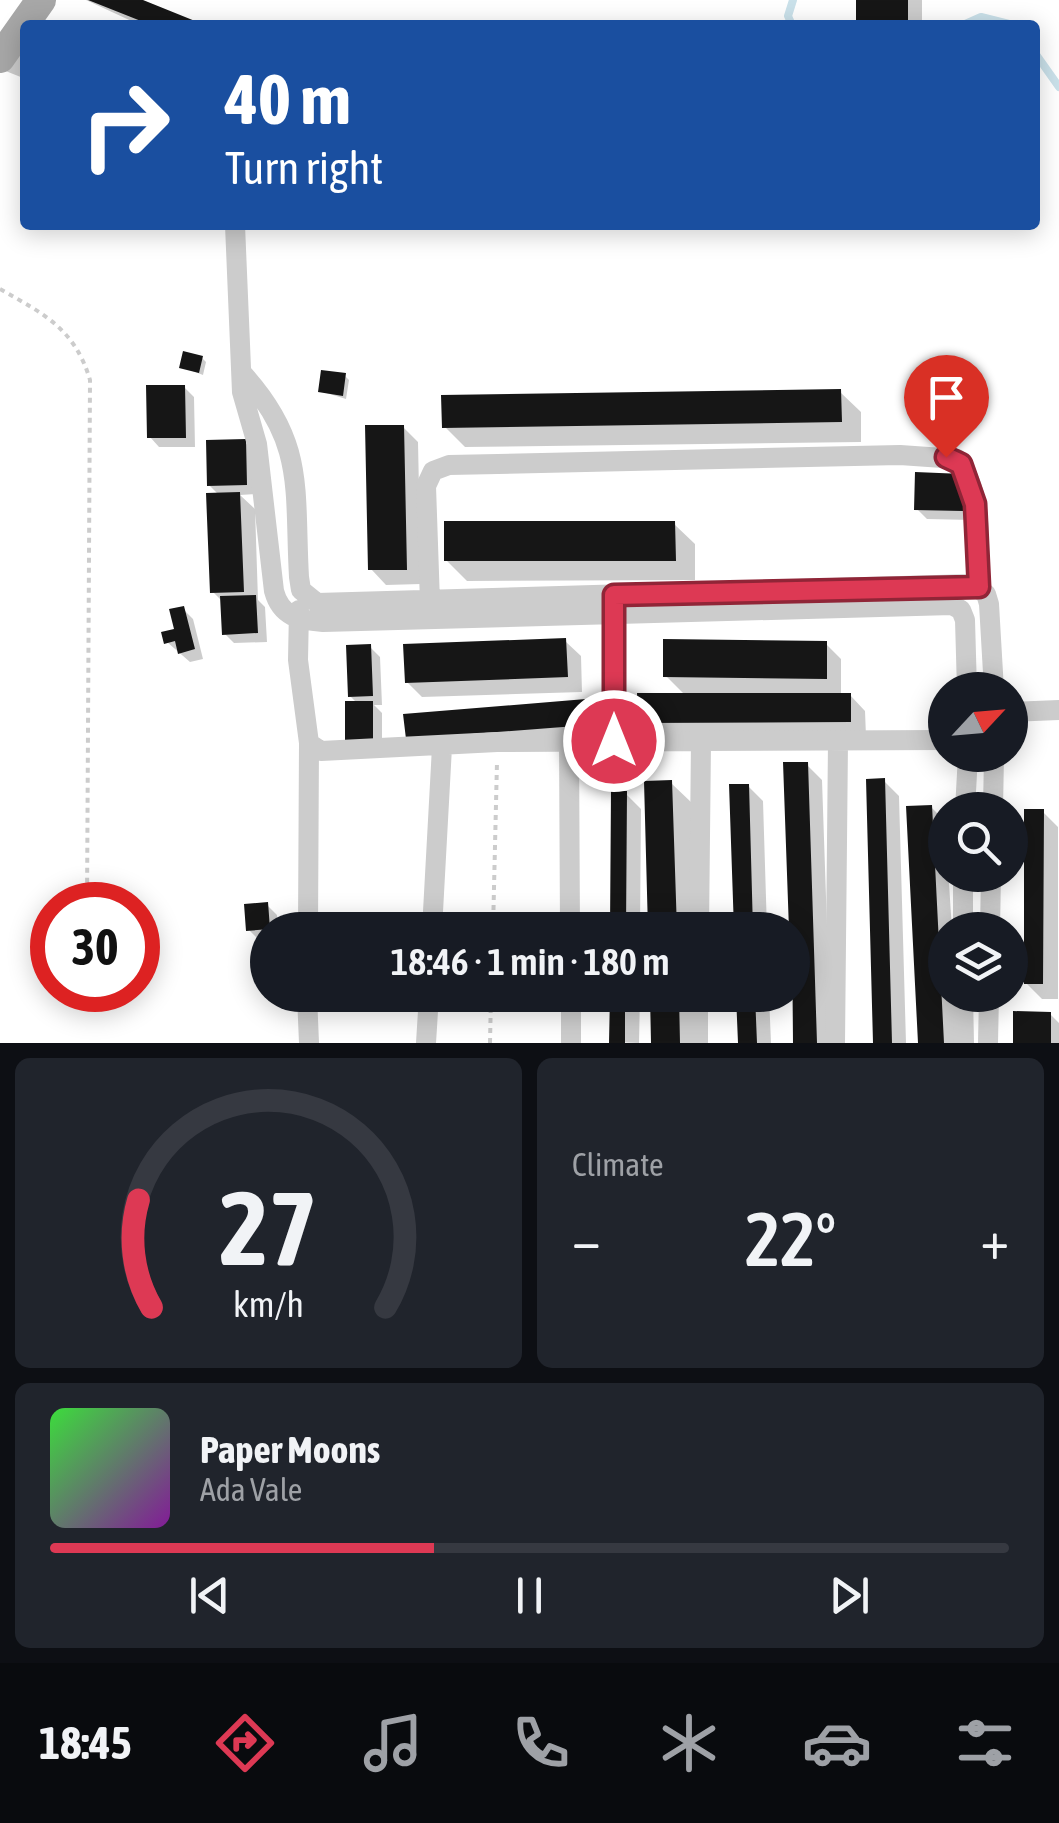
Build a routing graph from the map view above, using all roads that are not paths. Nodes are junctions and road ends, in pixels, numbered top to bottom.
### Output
1 (238, 230) edge
2 (253, 400) junction
3 (979, 587) junction
4 (301, 590) junction
5 (430, 602) junction
6 (614, 604) junction
7 (299, 620) junction
8 (966, 672) edge
9 (993, 672) edge
10 (1059, 710) edge
11 (1028, 711) edge
12 (928, 740) edge
13 (614, 741) junction
14 (701, 741) junction
15 (838, 741) junction
16 (569, 742) junction
17 (309, 743) junction
18 (442, 748) junction
19 (308, 912) edge
20 (433, 912) edge
21 (570, 912) edge
22 (699, 912) edge
23 (308, 1012) edge
24 (427, 1012) edge
25 (571, 1012) edge
26 (698, 1012) edge
27 (964, 1012) edge
28 (988, 1012) edge
29 (309, 1043) edge
30 (426, 1043) edge
31 (572, 1043) edge
32 (698, 1043) edge
33 (835, 1043) edge
34 (964, 1043) edge
35 (988, 1043) edge

1 - 2 street
2 - 4 street
2 - 7 street
3 - 5 street
3 - 6 street
3 - 9 street
4 - 5 street
4 - 7 street
5 - 6 street
6 - 7 street
6 - 8 street
6 - 13 street
7 - 17 street
10 - 11 street
12 - 15 street
13 - 14 street
13 - 16 street
14 - 15 street
14 - 22 street
15 - 33 street
16 - 18 street
16 - 21 street
17 - 18 street
17 - 19 street
18 - 20 street
23 - 29 street
24 - 30 street
25 - 31 street
26 - 32 street
27 - 34 street
28 - 35 street

